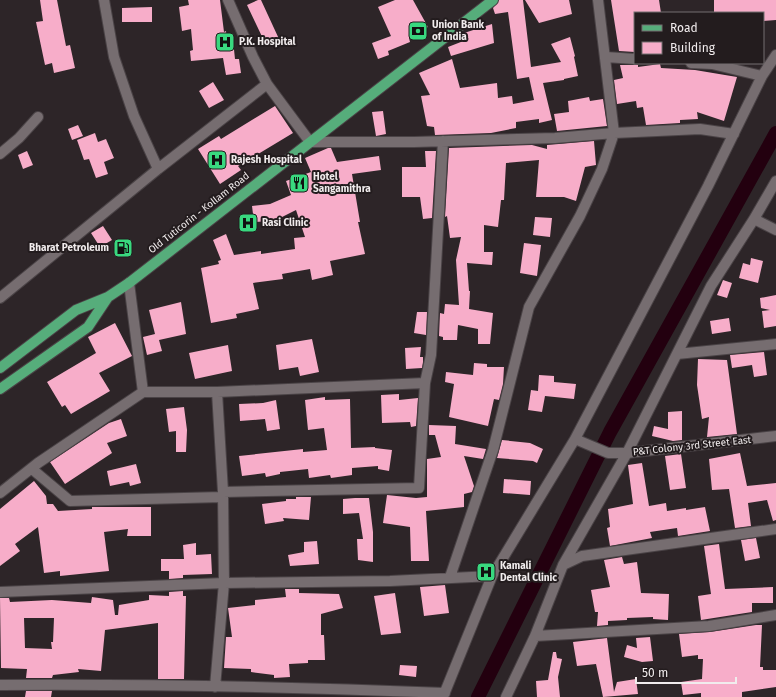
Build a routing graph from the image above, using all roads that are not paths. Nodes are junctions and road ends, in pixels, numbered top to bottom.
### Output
1 (104, 0) edge
2 (228, 0) edge
3 (493, 0) edge
4 (598, 0) edge
5 (776, 55) edge
6 (606, 57) junction
7 (634, 59) edge
8 (712, 64) edge
9 (762, 76) junction
10 (267, 84) junction
11 (38, 117) dead end
12 (614, 132) junction
13 (734, 134) junction
14 (443, 141) junction
15 (310, 142) junction
16 (0, 154) edge
17 (158, 169) junction
18 (776, 181) edge
19 (754, 219) junction
20 (776, 230) edge
21 (128, 283) junction
22 (108, 297) junction
23 (0, 298) edge
24 (776, 344) edge
25 (677, 354) junction
26 (0, 368) edge
27 (425, 383) junction
28 (0, 390) edge
29 (143, 392) junction
30 (217, 392) junction
31 (776, 436) edge
32 (575, 439) junction
33 (627, 453) junction
34 (32, 469) junction
35 (0, 493) edge
36 (222, 495) junction
37 (776, 529) edge
38 (563, 565) junction
39 (492, 576) junction
40 (450, 577) junction
41 (224, 583) junction
42 (0, 592) edge
43 (776, 615) edge
44 (535, 636) junction
45 (0, 685) edge
46 (215, 687) junction
47 (444, 695) edge
48 (506, 697) edge

1 - 17 street
2 - 10 street
3 - 15 main road, Old Tuticorin - Kollam Road
4 - 6 street
5 - 9 street
6 - 7 street
6 - 12 street
8 - 9 street
9 - 13 street
10 - 15 street
10 - 17 street
11 - 16 street
12 - 13 street
12 - 14 street
12 - 40 street
13 - 32 street
14 - 15 street
14 - 27 street
15 - 21 main road, Old Tuticorin - Kollam Road
17 - 23 street
18 - 19 street
19 - 20 street
19 - 25 street
21 - 22 main road, Old Tuticorin - Kollam Road
21 - 29 street
22 - 26 main road
22 - 28 main road, Old Tuticorin - Kollam Road
24 - 25 street
25 - 33 street
27 - 30 street
27 - 36 street
29 - 30 street
29 - 34 street
30 - 36 street
31 - 33 street, P&T Colony 3rd Street East
32 - 33 street, P&T Colony 3rd Street East
32 - 39 street
33 - 38 street
34 - 35 street
34 - 36 street
36 - 41 street
37 - 38 street
38 - 44 street
39 - 40 street
39 - 47 street
40 - 41 street
41 - 42 street
41 - 46 street
43 - 44 street
44 - 48 street
45 - 46 street
46 - 47 street

